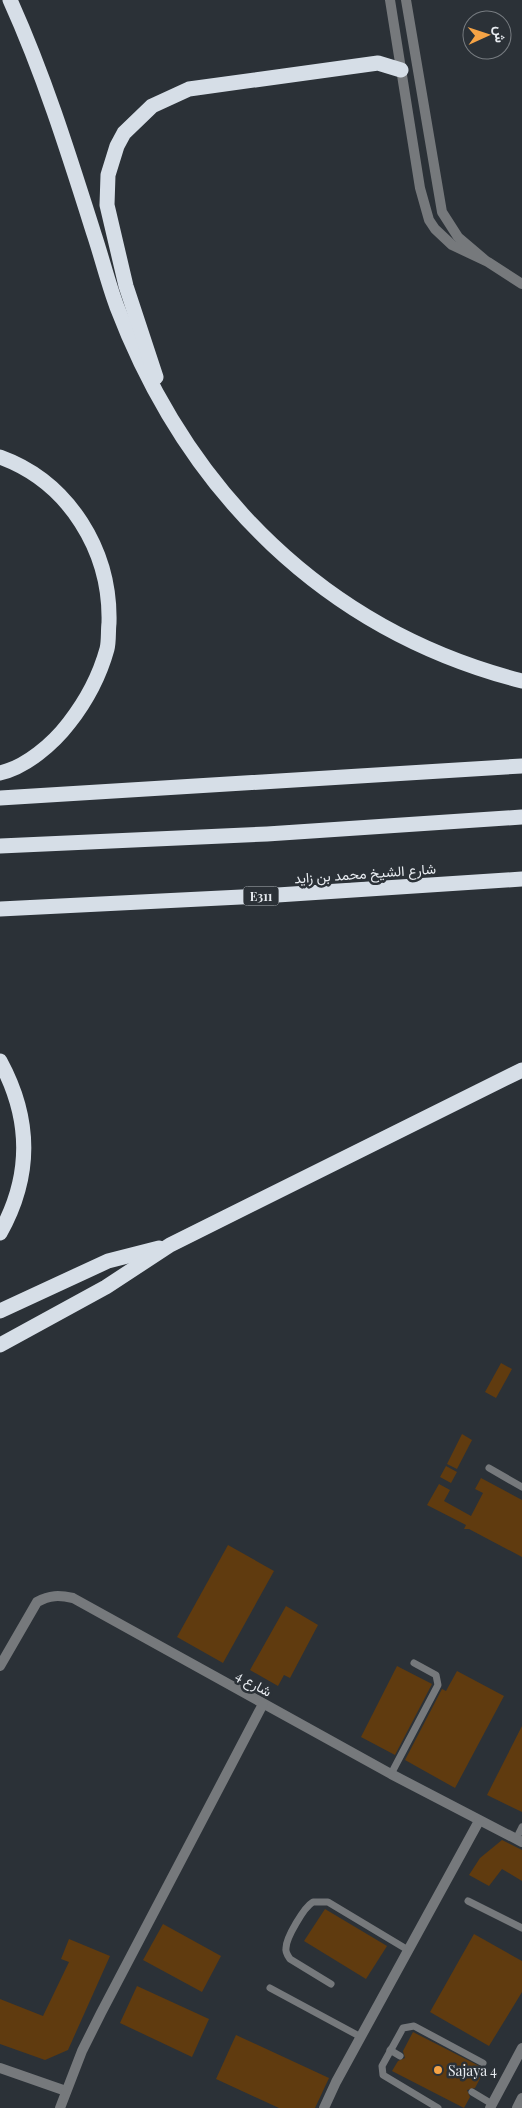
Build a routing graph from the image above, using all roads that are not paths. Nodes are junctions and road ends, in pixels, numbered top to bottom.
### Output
1 (10, 0) edge
2 (390, 0) edge
3 (406, 0) edge
4 (402, 70) junction
5 (488, 262) junction
6 (522, 284) edge
7 (160, 400) junction
8 (0, 457) edge
9 (522, 681) edge
10 (522, 766) edge
11 (0, 774) edge
12 (0, 798) edge
13 (522, 817) edge
14 (0, 846) edge
15 (522, 878) edge
16 (0, 909) edge
17 (0, 1061) edge
18 (522, 1070) edge
19 (0, 1233) edge
20 (170, 1245) junction
21 (0, 1310) edge
22 (0, 1345) edge
23 (488, 1468) dead end
24 (522, 1486) edge
25 (414, 1663) dead end
26 (0, 1666) edge
27 (263, 1704) junction
28 (391, 1774) junction
29 (479, 1821) junction
30 (522, 1827) edge
31 (519, 1840) edge
32 (468, 1901) dead end
33 (522, 1928) edge
34 (408, 1950) junction
35 (331, 1984) dead end
36 (270, 1988) dead end
37 (361, 2037) junction
38 (522, 2048) edge
39 (390, 2050) junction
40 (400, 2056) dead end
41 (483, 2063) dead end
42 (0, 2068) edge
43 (66, 2091) junction
44 (472, 2092) dead end
45 (522, 2098) edge
46 (491, 2106) edge
47 (60, 2108) edge
48 (324, 2108) edge
49 (438, 2108) edge
50 (517, 2108) edge

1 - 7 highway
2 - 4 street
3 - 5 street
4 - 5 street
4 - 7 highway
5 - 6 street
7 - 9 highway
8 - 11 highway
10 - 12 highway
13 - 14 highway
15 - 16 highway, شارع الشيخ محمد بن زايد / E311
17 - 19 highway
18 - 20 highway
20 - 21 highway
20 - 22 highway
23 - 24 lane
25 - 28 lane
26 - 27 street, شارع 4
27 - 28 street, شارع 4
27 - 43 street
28 - 29 street, شارع 4
29 - 31 street, شارع 4
29 - 34 street
30 - 31 lane
32 - 33 lane
34 - 35 lane
34 - 37 street
36 - 37 lane
37 - 48 street
38 - 46 street
39 - 40 lane
39 - 41 lane
39 - 49 lane
42 - 43 street
43 - 47 street
44 - 46 lane
45 - 50 street

